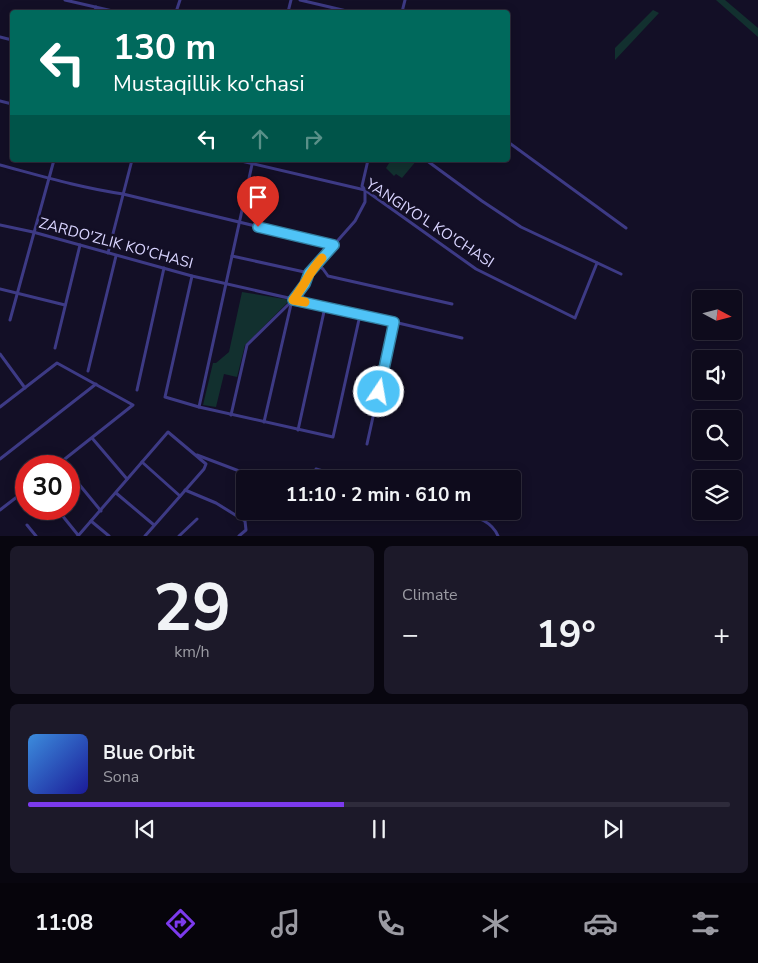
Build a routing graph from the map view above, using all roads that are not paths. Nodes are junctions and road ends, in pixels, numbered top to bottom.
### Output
1 (65, 0) edge
2 (300, 0) edge
3 (96, 7) junction
4 (95, 10) edge
5 (109, 10) edge
6 (342, 10) edge
7 (510, 143) edge
8 (53, 162) edge
9 (131, 162) edge
10 (253, 162) edge
11 (368, 162) edge
12 (429, 162) edge
13 (0, 164) edge
14 (48, 179) junction
15 (365, 190) junction
16 (123, 194) junction
17 (239, 222) junction
18 (0, 225) edge
19 (626, 228) dead end
20 (33, 232) junction
21 (80, 245) junction
22 (334, 245) junction
23 (108, 254) junction
24 (116, 256) junction
25 (232, 256) junction
26 (598, 263) junction
27 (317, 264) junction
28 (164, 268) junction
29 (309, 273) junction
30 (621, 274) dead end
31 (192, 276) junction
32 (226, 284) junction
33 (0, 289) edge
34 (18, 294) junction
35 (293, 300) junction
36 (452, 304) dead end
37 (65, 305) junction
38 (325, 307) junction
39 (360, 315) junction
40 (10, 320) dead end
41 (394, 322) junction
42 (462, 338) dead end
43 (55, 348) dead end
44 (0, 354) edge
45 (88, 371) dead end
46 (96, 384) junction
47 (25, 388) junction
48 (137, 390) dead end
49 (0, 407) edge
50 (199, 407) junction
51 (232, 415) junction
52 (264, 422) junction
53 (298, 430) junction
54 (92, 438) junction
55 (367, 444) dead end
56 (194, 454) junction
57 (70, 455) edge
58 (0, 460) edge
59 (142, 462) junction
60 (316, 469) dead end
61 (236, 470) edge
62 (320, 470) edge
63 (127, 479) junction
64 (80, 486) edge
65 (185, 490) junction
66 (116, 493) junction
67 (180, 496) junction
68 (15, 498) edge
69 (0, 510) edge
70 (100, 511) junction
71 (197, 519) dead end
72 (66, 520) edge
73 (483, 520) edge
74 (91, 521) junction
75 (27, 525) dead end
76 (154, 525) junction
77 (78, 535) edge
78 (146, 535) edge
79 (36, 536) edge
80 (109, 536) edge
81 (179, 536) edge
82 (240, 536) edge
83 (498, 536) edge

1 - 3 street
2 - 6 street
3 - 4 street
3 - 5 street
7 - 19 street
8 - 14 street
9 - 16 street
10 - 15 street, YANGIYO'L KO'CHASI
10 - 17 street
11 - 15 street
12 - 26 street
13 - 14 street
14 - 16 street
14 - 20 street
15 - 22 street
15 - 26 street, YANGIYO'L KO'CHASI
16 - 17 street
16 - 23 street
17 - 22 street
17 - 25 street
18 - 20 street, ZARDO'ZLIK KO'CHASI
20 - 21 street, ZARDO'ZLIK KO'CHASI
20 - 34 street
21 - 23 street, ZARDO'ZLIK KO'CHASI
21 - 37 street
22 - 27 street
23 - 24 street, ZARDO'ZLIK KO'CHASI
24 - 28 street, ZARDO'ZLIK KO'CHASI
24 - 45 street
25 - 29 street
25 - 32 street
26 - 30 street
27 - 29 street
27 - 36 street
28 - 31 street, ZARDO'ZLIK KO'CHASI
28 - 48 street
29 - 35 street
31 - 32 street, ZARDO'ZLIK KO'CHASI
31 - 50 street
32 - 35 street, ZARDO'ZLIK KO'CHASI
32 - 50 street
33 - 34 street
34 - 37 street
34 - 40 street
35 - 38 street, ZARDO'ZLIK KO'CHASI
35 - 51 street
35 - 52 street
37 - 43 street
38 - 39 street, ZARDO'ZLIK KO'CHASI
38 - 53 street
39 - 41 street, ZARDO'ZLIK KO'CHASI
39 - 53 street
41 - 42 street, ZARDO'ZLIK KO'CHASI
41 - 55 street
44 - 47 street
46 - 47 street
46 - 54 street
46 - 58 street
47 - 49 street
50 - 51 street
51 - 52 street
52 - 53 street
54 - 57 street
54 - 63 street
56 - 59 street
56 - 61 street
56 - 65 street
59 - 63 street
59 - 67 street
60 - 62 street
63 - 66 street
64 - 70 street
65 - 67 street
65 - 82 street
66 - 70 street
66 - 76 street
67 - 76 street
68 - 69 street
70 - 74 street
71 - 81 street
72 - 77 street
73 - 83 street
74 - 77 street
74 - 80 street
75 - 79 street
76 - 78 street

